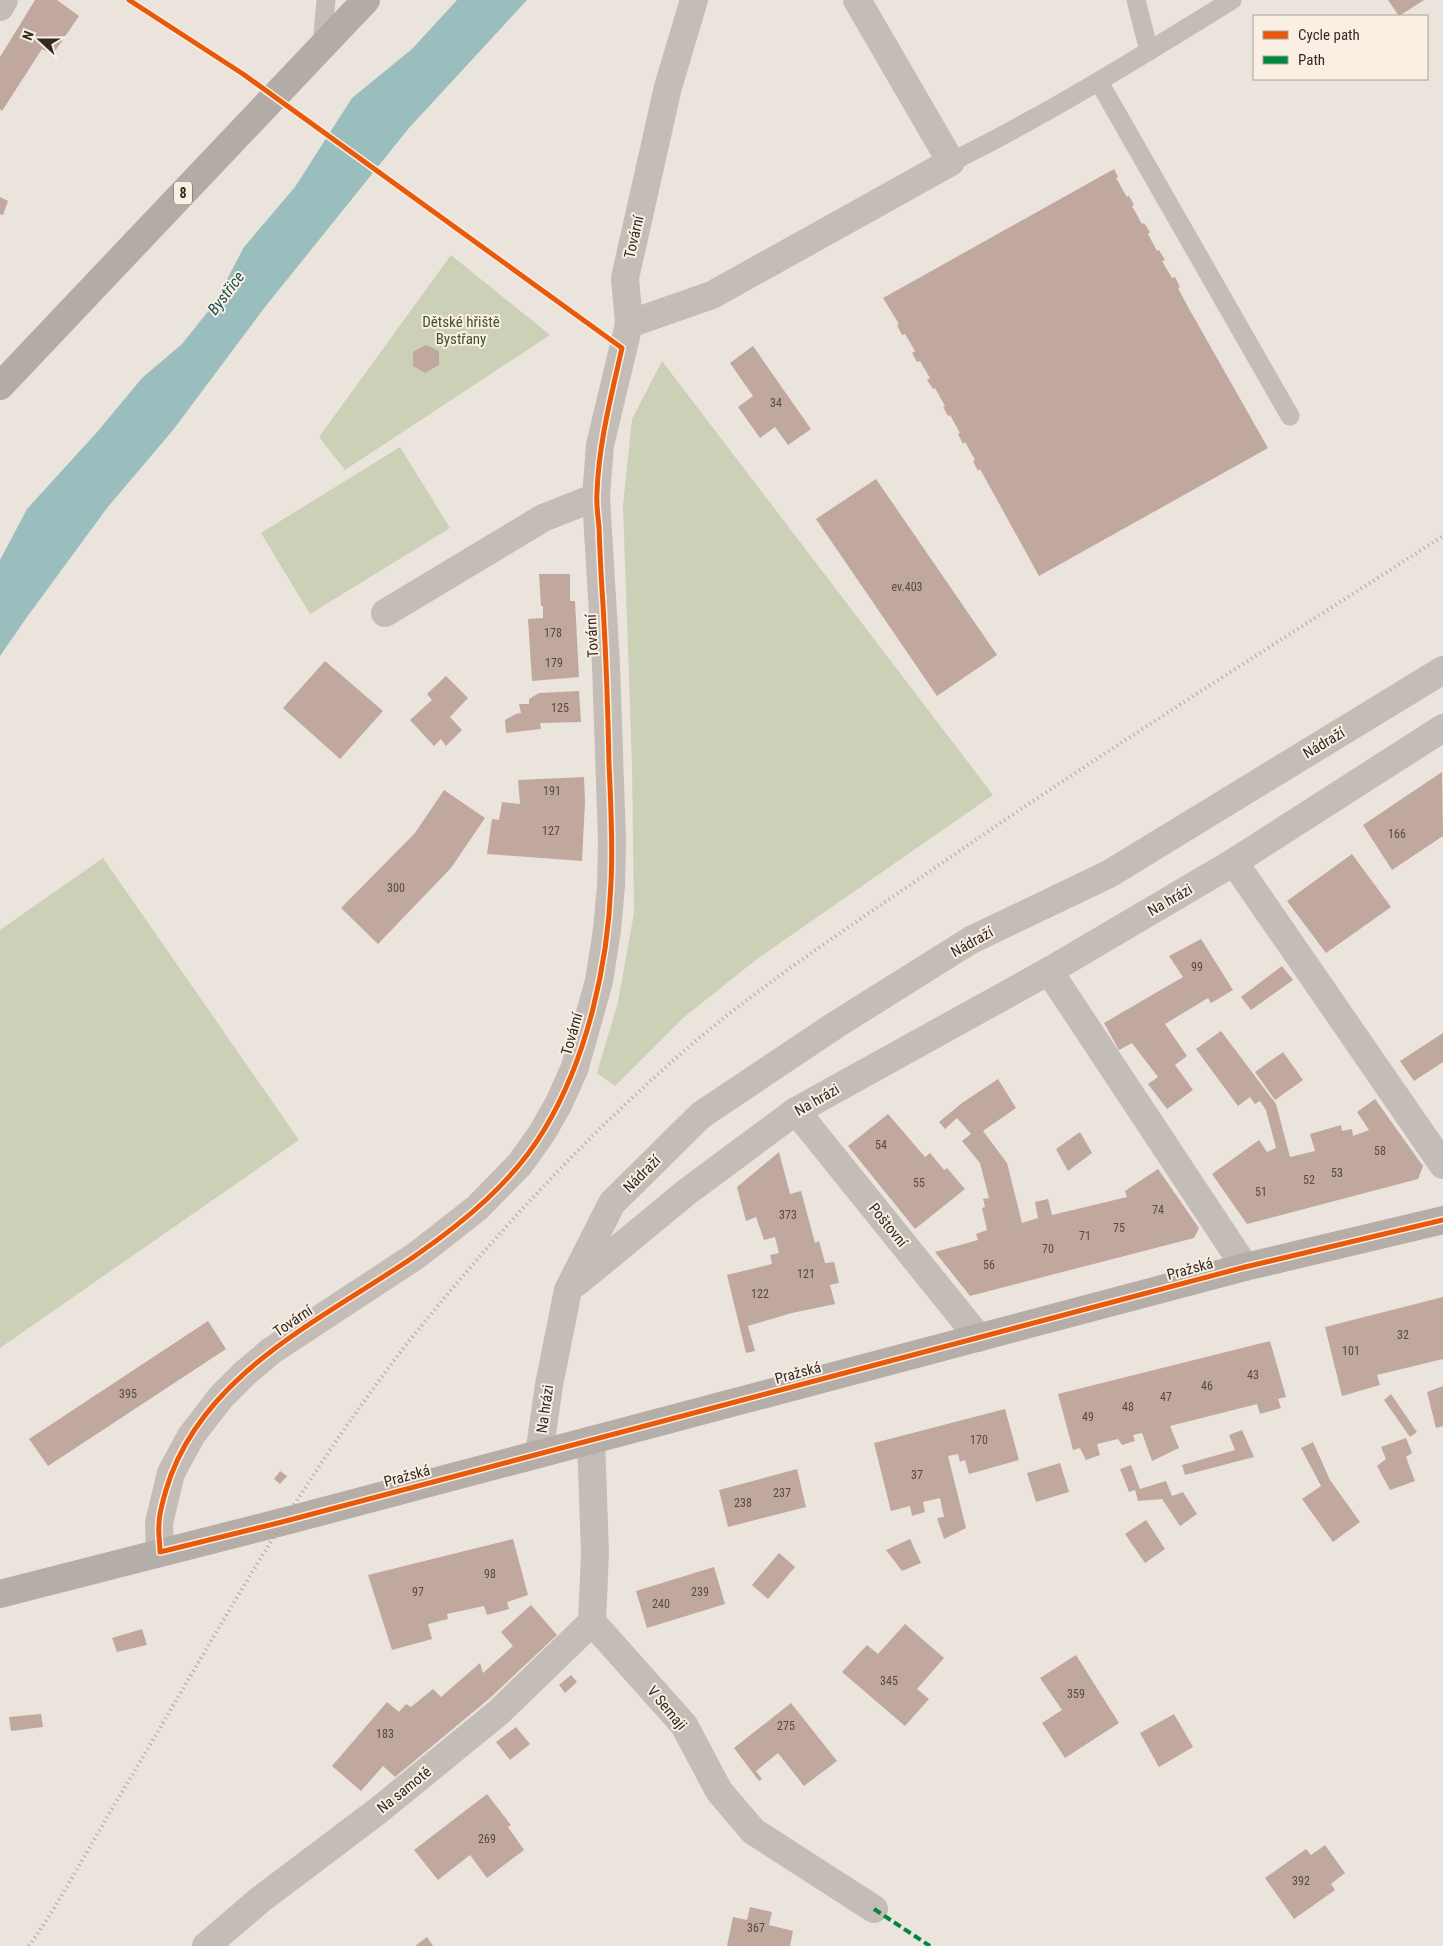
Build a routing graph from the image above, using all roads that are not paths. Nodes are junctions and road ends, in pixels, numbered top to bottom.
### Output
1 (4, 0) edge
2 (326, 0) edge
3 (366, 0) edge
4 (694, 0) edge
5 (857, 0) edge
6 (1136, 0) edge
7 (1232, 0) edge
8 (0, 7) edge
9 (322, 46) junction
10 (1149, 51) junction
11 (1099, 82) junction
12 (951, 162) junction
13 (629, 324) junction
14 (0, 386) edge
15 (1290, 416) dead end
16 (596, 497) junction
17 (385, 613) dead end
18 (1443, 670) edge
19 (1443, 728) edge
20 (1234, 862) junction
21 (1049, 971) junction
22 (796, 1111) junction
23 (1443, 1165) edge
24 (1443, 1220) edge
25 (1245, 1267) junction
26 (568, 1290) junction
27 (979, 1338) junction
28 (590, 1440) junction
29 (539, 1454) junction
30 (160, 1552) junction
31 (0, 1594) edge
32 (592, 1622) junction
33 (874, 1909) dead end
34 (206, 1946) edge

1 - 8 street
2 - 9 lane
3 - 9 main road, 8
4 - 13 street, Tovární
5 - 12 street
6 - 10 lane
7 - 10 lane
9 - 14 main road, 8
10 - 11 lane
11 - 12 lane
11 - 15 lane
12 - 13 street
13 - 16 street, Tovární
16 - 17 street
16 - 30 street, Tovární
18 - 26 street, Nádraží
19 - 20 street, Na hrázi
20 - 21 street, Na hrázi
20 - 23 street
21 - 22 street, Na hrázi
21 - 25 street
22 - 26 street, Na hrázi
22 - 27 street, Poštovní
24 - 25 street, Pražská
25 - 27 street, Pražská
26 - 29 street, Na hrázi
27 - 28 street, Pražská
28 - 29 street, Pražská
28 - 32 street
29 - 30 street, Pražská
30 - 31 street, Pražská
32 - 33 street, V Semaji
32 - 34 street, Na samotě

